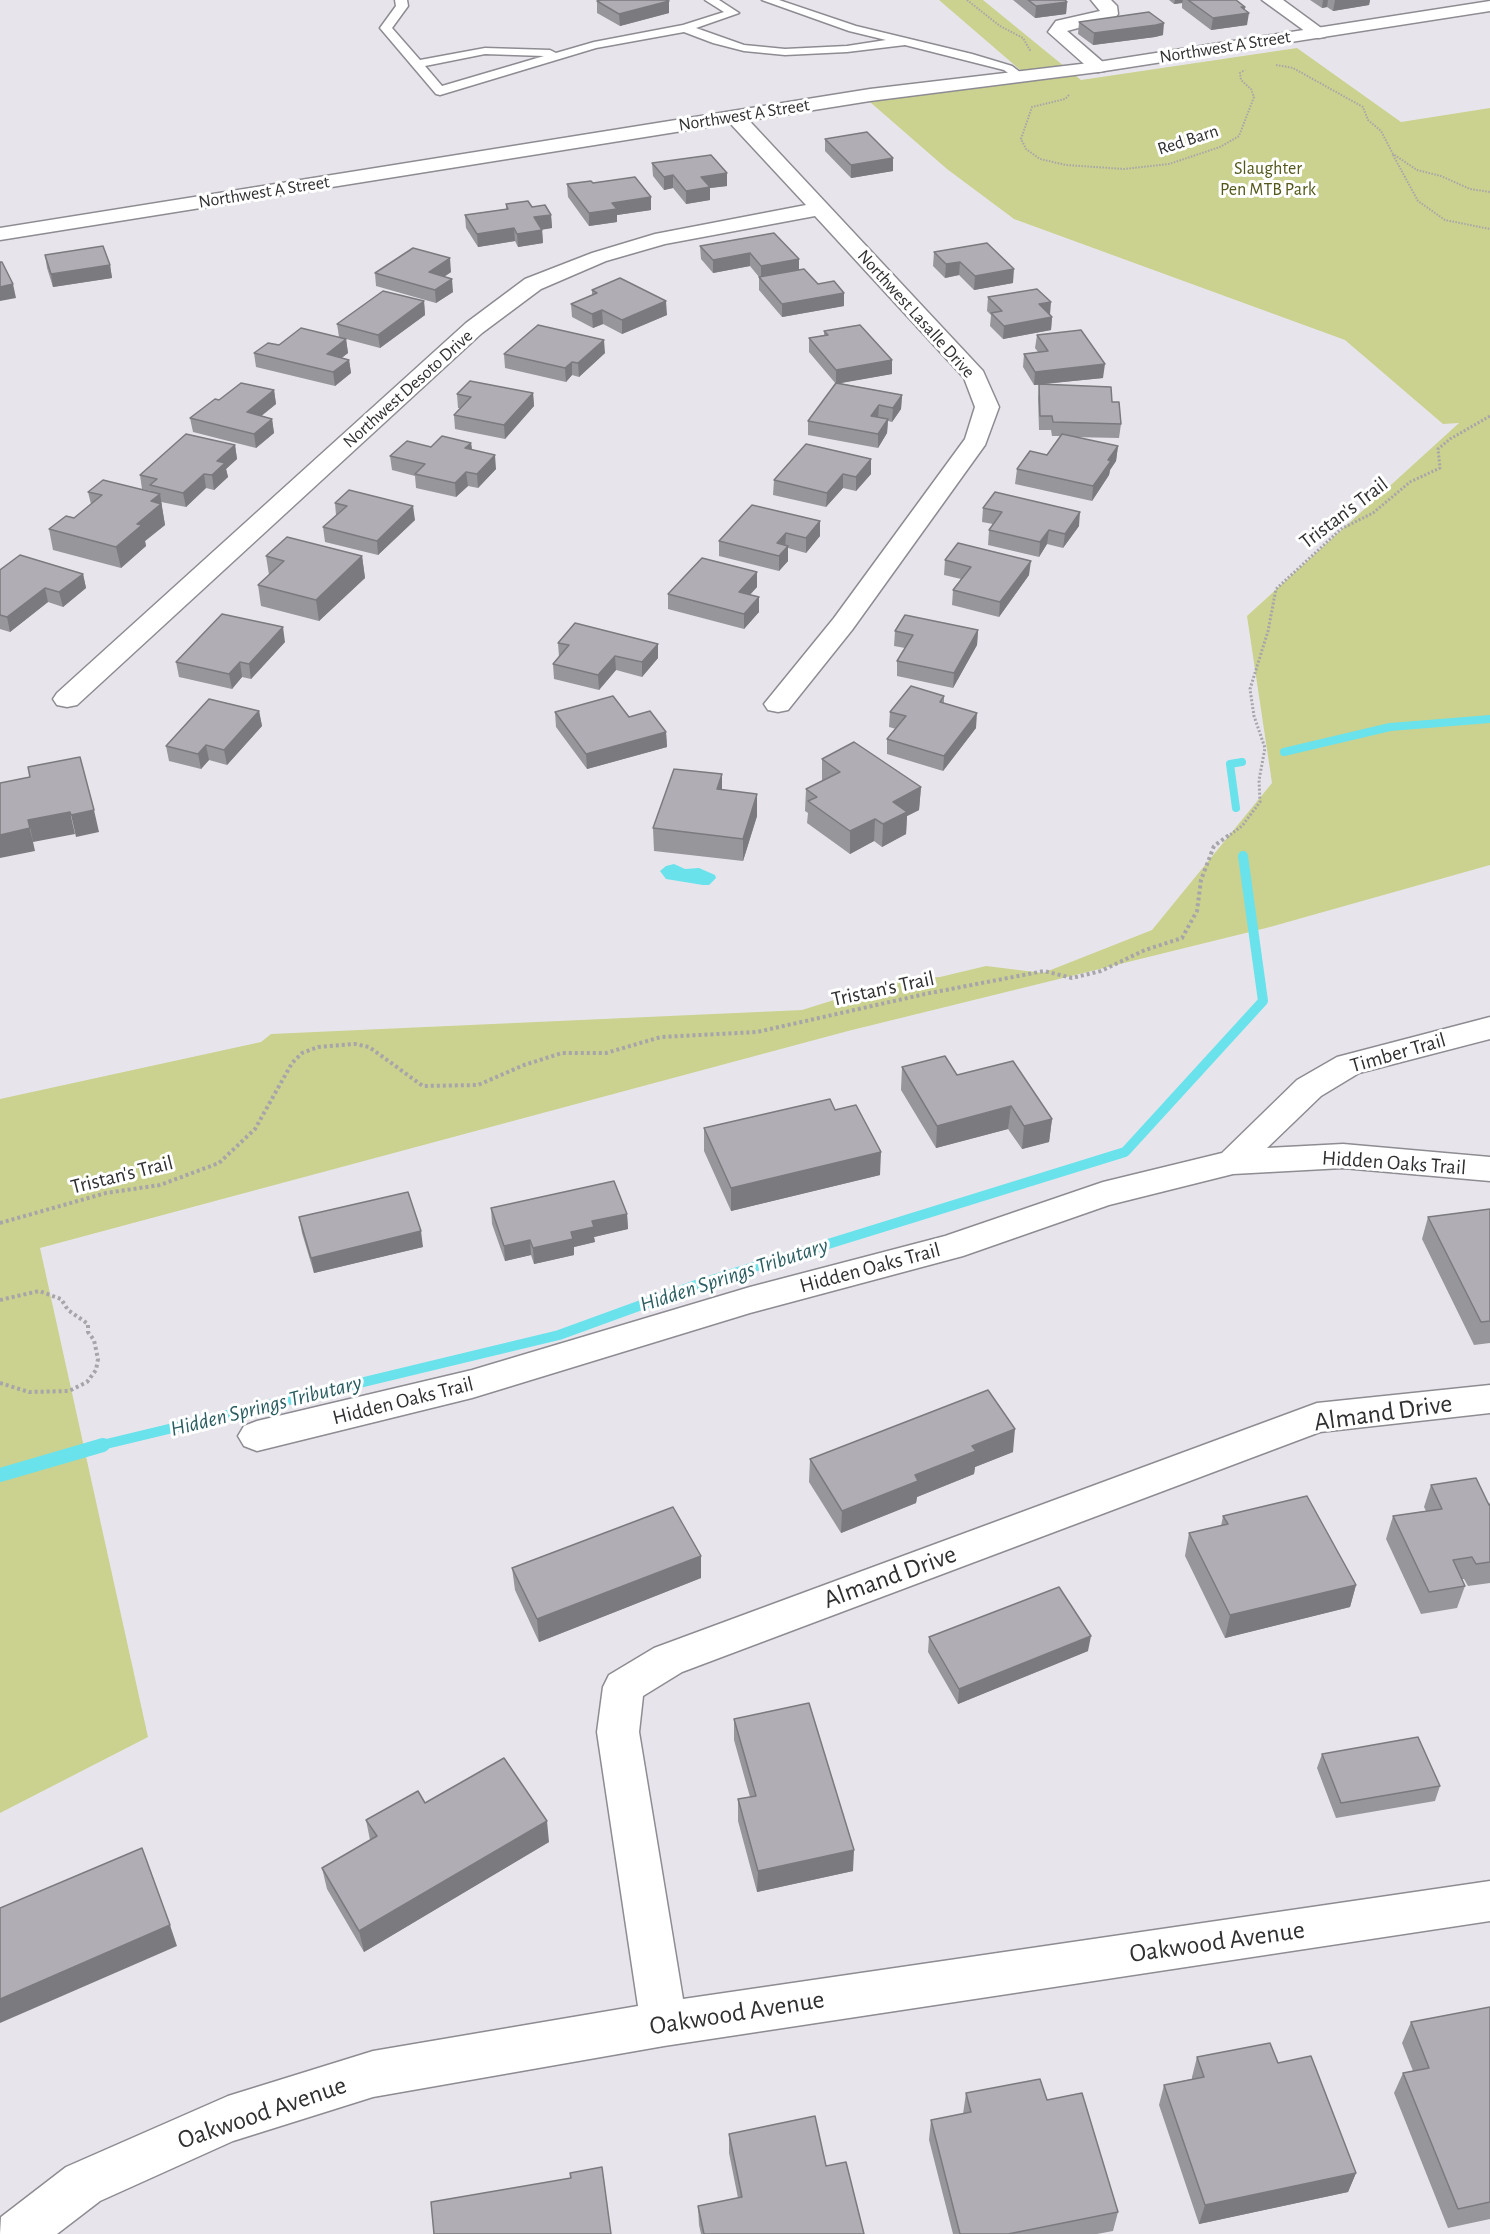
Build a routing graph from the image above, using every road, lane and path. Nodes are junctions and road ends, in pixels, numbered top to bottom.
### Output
1 (401, 0) edge
2 (711, 0) edge
3 (768, 0) edge
4 (967, 0) edge
5 (1100, 0) edge
6 (1271, 0) edge
7 (1490, 6) edge
8 (685, 28) junction
9 (1318, 33) junction
10 (906, 41) junction
11 (1033, 53) dead end
12 (567, 54) junction
13 (417, 64) junction
14 (1276, 65) dead end
15 (1098, 67) junction
16 (1253, 67) dead end
17 (1019, 76) junction
18 (1075, 90) dead end
19 (735, 117) junction
20 (1393, 154) junction
21 (1490, 192) edge
22 (820, 209) junction
23 (1490, 229) edge
24 (0, 234) edge
25 (1490, 416) edge
26 (67, 699) dead end
27 (778, 704) dead end
28 (1490, 1028) edge
29 (1233, 1162) junction
30 (1490, 1169) edge
31 (0, 1223) edge
32 (0, 1300) edge
33 (0, 1383) edge
34 (1490, 1399) edge
35 (257, 1436) dead end
36 (1490, 1901) edge
37 (664, 2024) junction
38 (18, 2234) edge

1 - 13 lane
2 - 8 lane
3 - 10 lane
4 - 11 path
5 - 15 street
6 - 9 street
7 - 9 street, Northwest A Street
8 - 10 lane
8 - 12 lane
9 - 15 street, Northwest A Street
10 - 17 lane
12 - 13 lane
12 - 13 lane
14 - 20 path
15 - 17 street, Northwest A Street
16 - 18 path, Red Barn
17 - 19 street, Northwest A Street
19 - 22 street, Northwest Lasalle Drive
19 - 24 street, Northwest A Street
20 - 21 path
20 - 23 path
22 - 26 street, Northwest Desoto Drive
22 - 27 street, Northwest Lasalle Drive
25 - 31 path, Tristan's Trail
28 - 29 street, Timber Trail
29 - 30 street, Hidden Oaks Trail
29 - 35 street, Hidden Oaks Trail
32 - 33 path
34 - 37 street, Almand Drive
36 - 37 street, Oakwood Avenue
37 - 38 street, Oakwood Avenue

